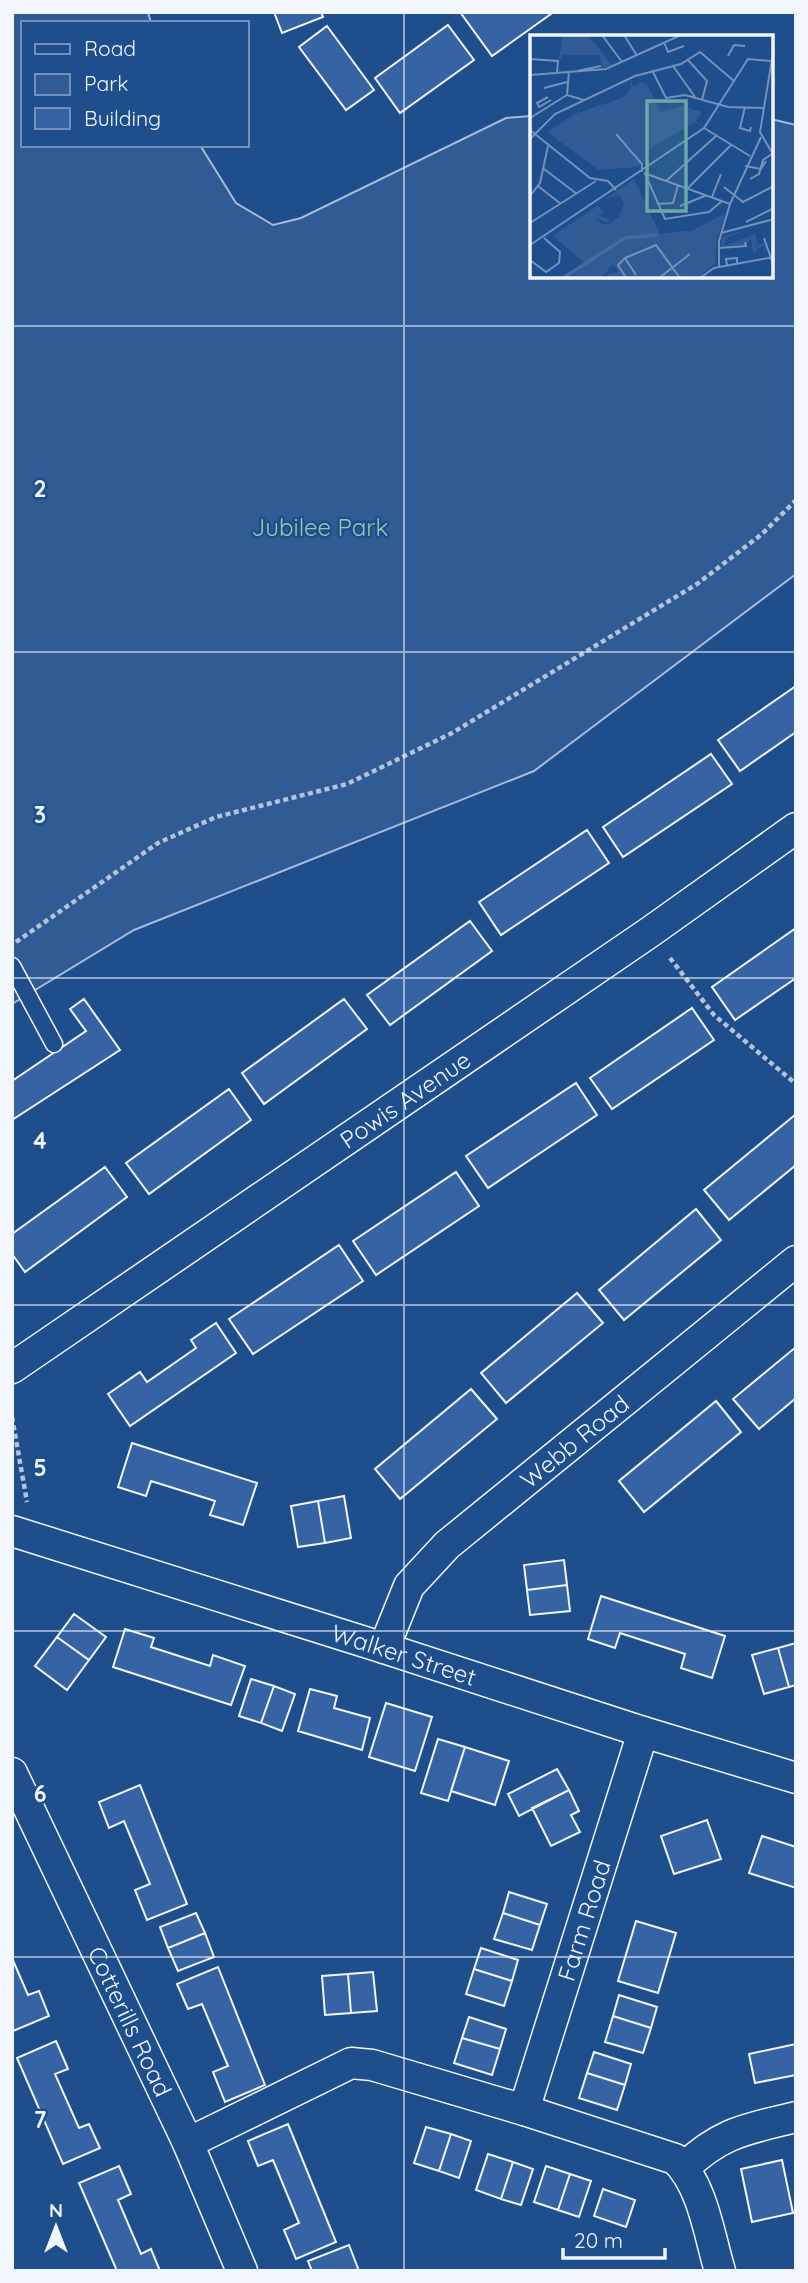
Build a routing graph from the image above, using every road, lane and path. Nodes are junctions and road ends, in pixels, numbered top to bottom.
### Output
1 (796, 500) edge
2 (796, 828) edge
3 (650, 932) junction
4 (12, 944) edge
5 (12, 966) edge
6 (54, 1044) dead end
7 (796, 1084) edge
8 (796, 1261) edge
9 (17, 1360) edge
10 (12, 1417) edge
11 (18, 1522) edge
12 (384, 1647) junction
13 (643, 1732) junction
14 (12, 1773) edge
15 (796, 1778) edge
16 (524, 2110) junction
17 (796, 2117) edge
18 (188, 2143) junction
19 (684, 2168) junction
20 (242, 2271) edge
21 (720, 2271) edge

1 - 4 path
2 - 3 street, Powis Avenue
3 - 7 path
3 - 9 street, Powis Avenue
5 - 6 lane
8 - 12 street, Webb Road
10 - 11 path
11 - 12 street, Walker Street
12 - 13 street, Walker Street
13 - 15 street, Walker Street
13 - 16 street, Farm Road
14 - 18 street, Cotterills Road
16 - 18 street
16 - 19 street
17 - 19 street
18 - 20 street, Cotterills Road
19 - 21 street

